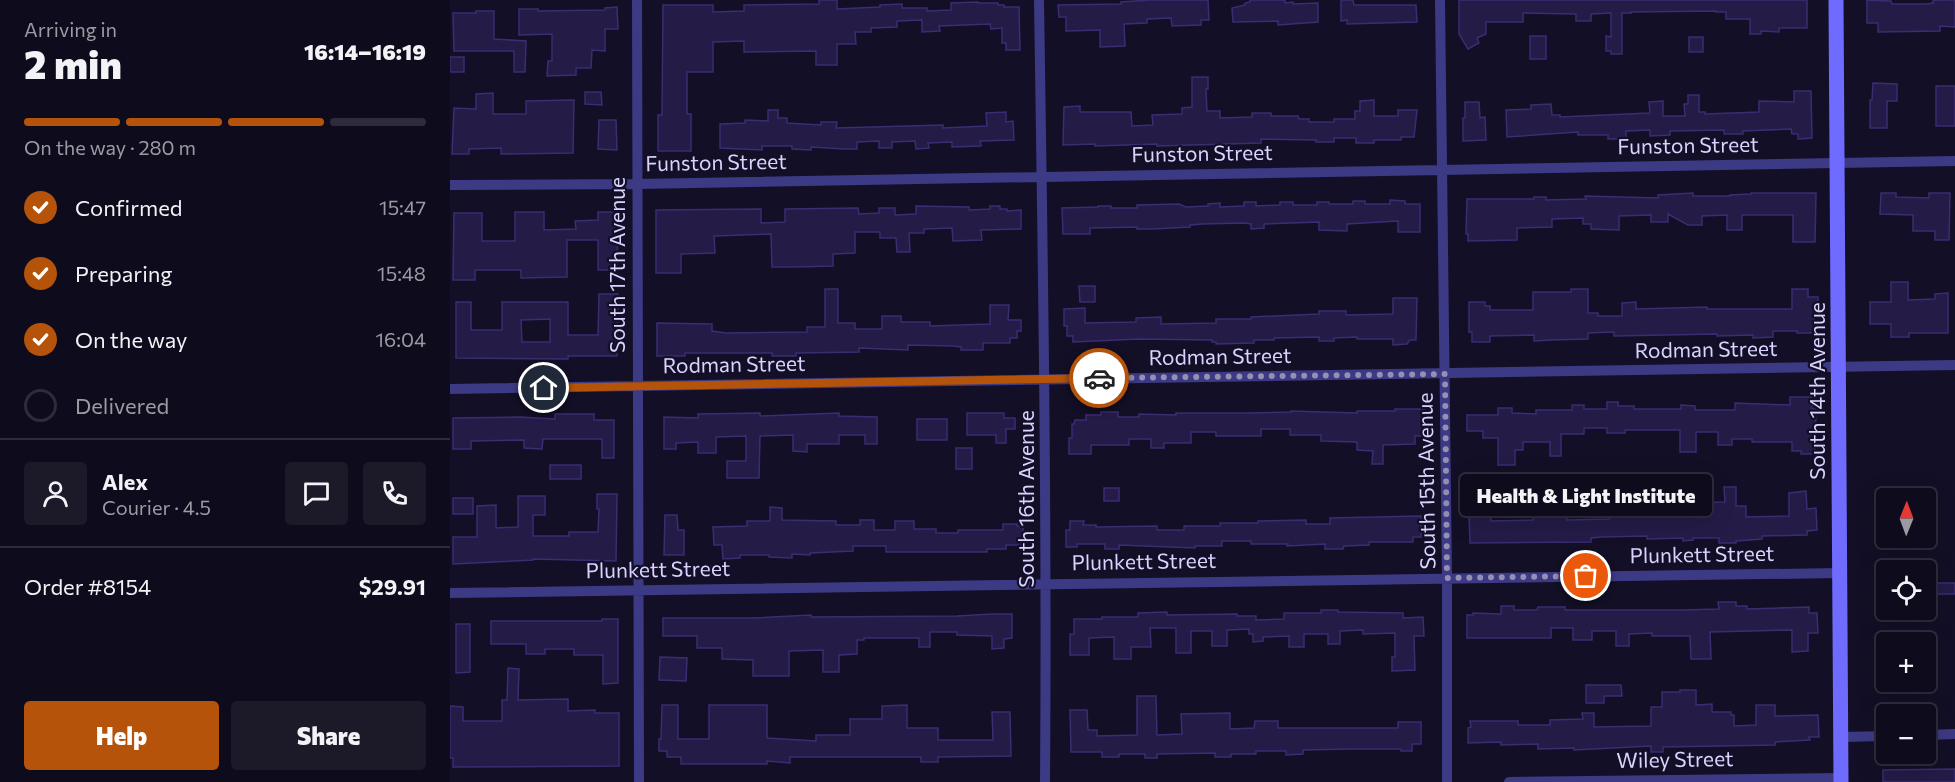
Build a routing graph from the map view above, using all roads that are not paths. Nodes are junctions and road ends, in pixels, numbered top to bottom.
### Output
1 (637, 0) edge
2 (1039, 0) edge
3 (1440, 0) edge
4 (1836, 0) edge
5 (1955, 161) edge
6 (1838, 163) junction
7 (1442, 169) junction
8 (1042, 176) junction
9 (638, 184) junction
10 (450, 186) edge
11 (1955, 365) edge
12 (1839, 367) junction
13 (1445, 374) junction
14 (1045, 379) junction
15 (638, 387) junction
16 (450, 389) edge
17 (1839, 573) junction
18 (1447, 578) junction
19 (1047, 583) junction
20 (639, 589) junction
21 (450, 593) edge
22 (1955, 734) edge
23 (1936, 735) edge
24 (1841, 736) junction
25 (1876, 736) edge
26 (1841, 780) edge
27 (639, 782) edge
28 (1045, 782) edge
29 (1447, 782) edge
30 (1509, 782) edge

1 - 9 street, South 17th Avenue
2 - 8 street, South 16th Avenue
3 - 7 street, South 15th Avenue
4 - 6 street, South 14th Avenue
5 - 6 street, Funston Street
6 - 7 street, Funston Street
6 - 12 street, South 14th Avenue
7 - 8 street, Funston Street
7 - 13 street, South 15th Avenue
8 - 9 street, Funston Street
8 - 14 street, South 16th Avenue
9 - 10 street, Funston Street
9 - 15 street, South 17th Avenue
11 - 12 street, Rodman Street
12 - 13 street, Rodman Street
12 - 17 street, South 14th Avenue
13 - 14 street, Rodman Street
13 - 18 street, South 15th Avenue
14 - 15 street, Rodman Street
14 - 19 street, South 16th Avenue
15 - 16 street, Rodman Street
15 - 20 street, South 17th Avenue
17 - 18 street, Plunkett Street
17 - 24 street, South 14th Avenue
18 - 19 street, Plunkett Street
18 - 29 street, South 15th Avenue
19 - 20 street, Plunkett Street
19 - 28 street, South 16th Avenue
20 - 21 street, Plunkett Street
20 - 27 street, South 17th Avenue
22 - 23 street
24 - 25 street
24 - 26 street, South 14th Avenue
26 - 30 street, Wiley Street

